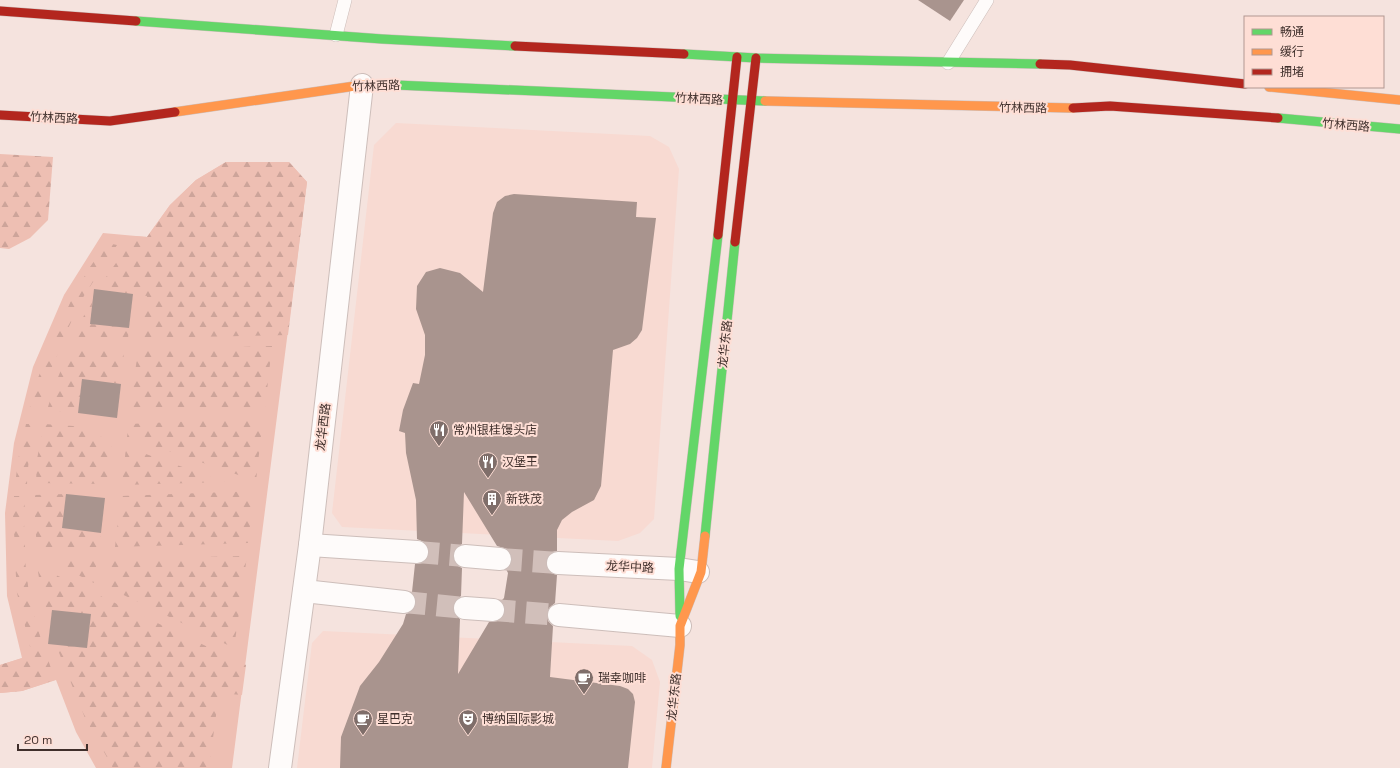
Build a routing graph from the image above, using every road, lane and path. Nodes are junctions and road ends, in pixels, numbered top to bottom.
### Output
1 (345, 0) edge
2 (987, 0) edge
3 (0, 11) edge
4 (336, 36) junction
5 (737, 57) junction
6 (756, 58) junction
7 (948, 63) junction
8 (1244, 84) edge
9 (362, 85) junction
10 (1279, 88) edge
11 (1400, 100) edge
12 (733, 101) junction
13 (752, 101) junction
14 (0, 115) edge
15 (1400, 129) edge
16 (310, 545) junction
17 (417, 552) tunnel mouth
18 (466, 556) tunnel mouth
19 (500, 559) tunnel mouth
20 (558, 563) tunnel mouth
21 (678, 569) junction
22 (701, 572) junction
23 (304, 591) junction
24 (404, 602) tunnel mouth
25 (465, 608) tunnel mouth
26 (493, 610) tunnel mouth
27 (559, 615) tunnel mouth
28 (680, 626) junction
29 (280, 768) edge
30 (666, 768) edge

1 - 4 lane
2 - 7 lane
3 - 4 main road
4 - 5 main road
5 - 6 main road
5 - 12 main road, 龙华东路
6 - 7 main road
6 - 13 main road, 龙华东路
7 - 8 main road
9 - 12 main road, 竹林西路
9 - 14 main road, 竹林西路
9 - 16 street, 龙华西路
10 - 11 main road
12 - 13 main road, 竹林西路
12 - 21 main road, 龙华东路
13 - 15 main road, 竹林西路
13 - 22 main road, 龙华东路
16 - 17 street
16 - 23 street, 龙华西路
18 - 19 street
20 - 21 street, 龙华中路
21 - 22 street, 龙华中路
21 - 28 main road, 龙华东路
22 - 28 main road, 龙华东路
23 - 24 street
23 - 29 street, 龙华西路
25 - 26 street
27 - 28 street
28 - 30 main road, 龙华东路

